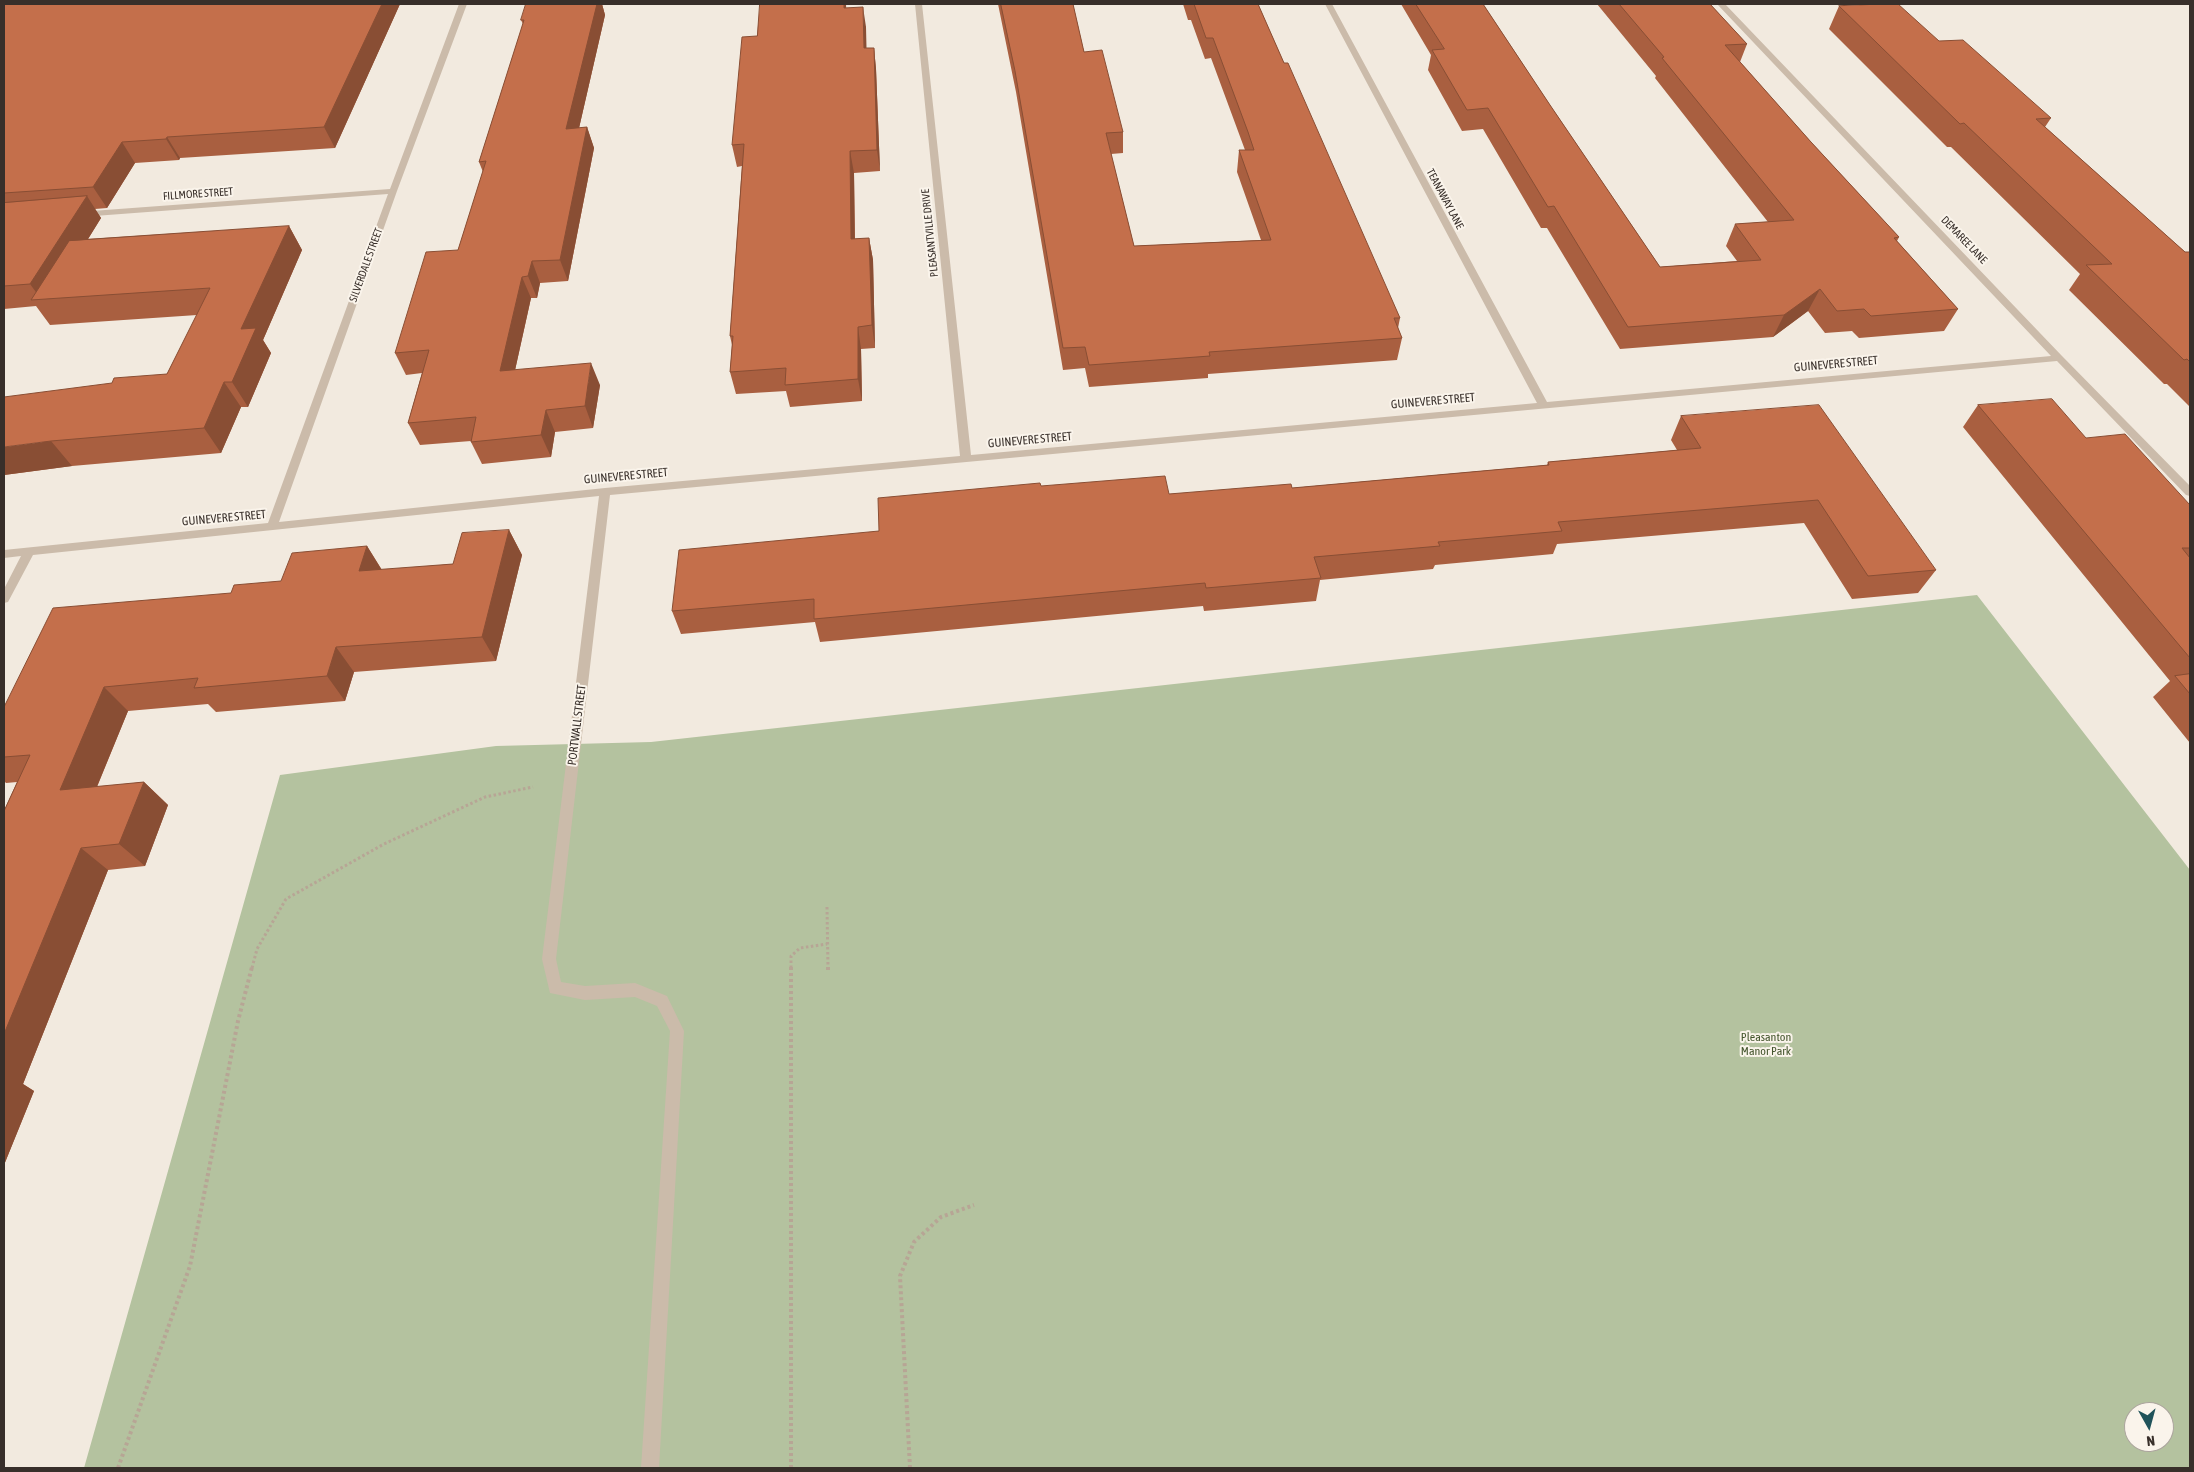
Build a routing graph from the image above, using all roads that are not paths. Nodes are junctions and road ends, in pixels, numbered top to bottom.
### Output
1 (463, 4) edge
2 (918, 4) edge
3 (1328, 4) edge
4 (1721, 4) edge
5 (393, 191) junction
6 (72, 215) edge
7 (2059, 358) junction
8 (1543, 404) junction
9 (966, 460) junction
10 (605, 492) junction
11 (2190, 492) edge
12 (272, 527) junction
13 (30, 550) junction
14 (4, 554) edge
15 (4, 600) edge
16 (650, 1468) edge

1 - 5 street, SILVERDALE STREET
2 - 9 street, PLEASANTVILLE DRIVE
3 - 8 street, TEANAWAY LANE
4 - 7 street, DEMAREE LANE
5 - 6 street, FILLMORE STREET
5 - 12 street, SILVERDALE STREET
7 - 8 street, GUINEVERE STREET
7 - 11 street, DEMAREE LANE
8 - 9 street, GUINEVERE STREET
9 - 10 street, GUINEVERE STREET
10 - 12 street, GUINEVERE STREET
10 - 16 street, PORTWALL STREET
12 - 13 street, GUINEVERE STREET
13 - 14 street, GUINEVERE STREET
13 - 15 street

